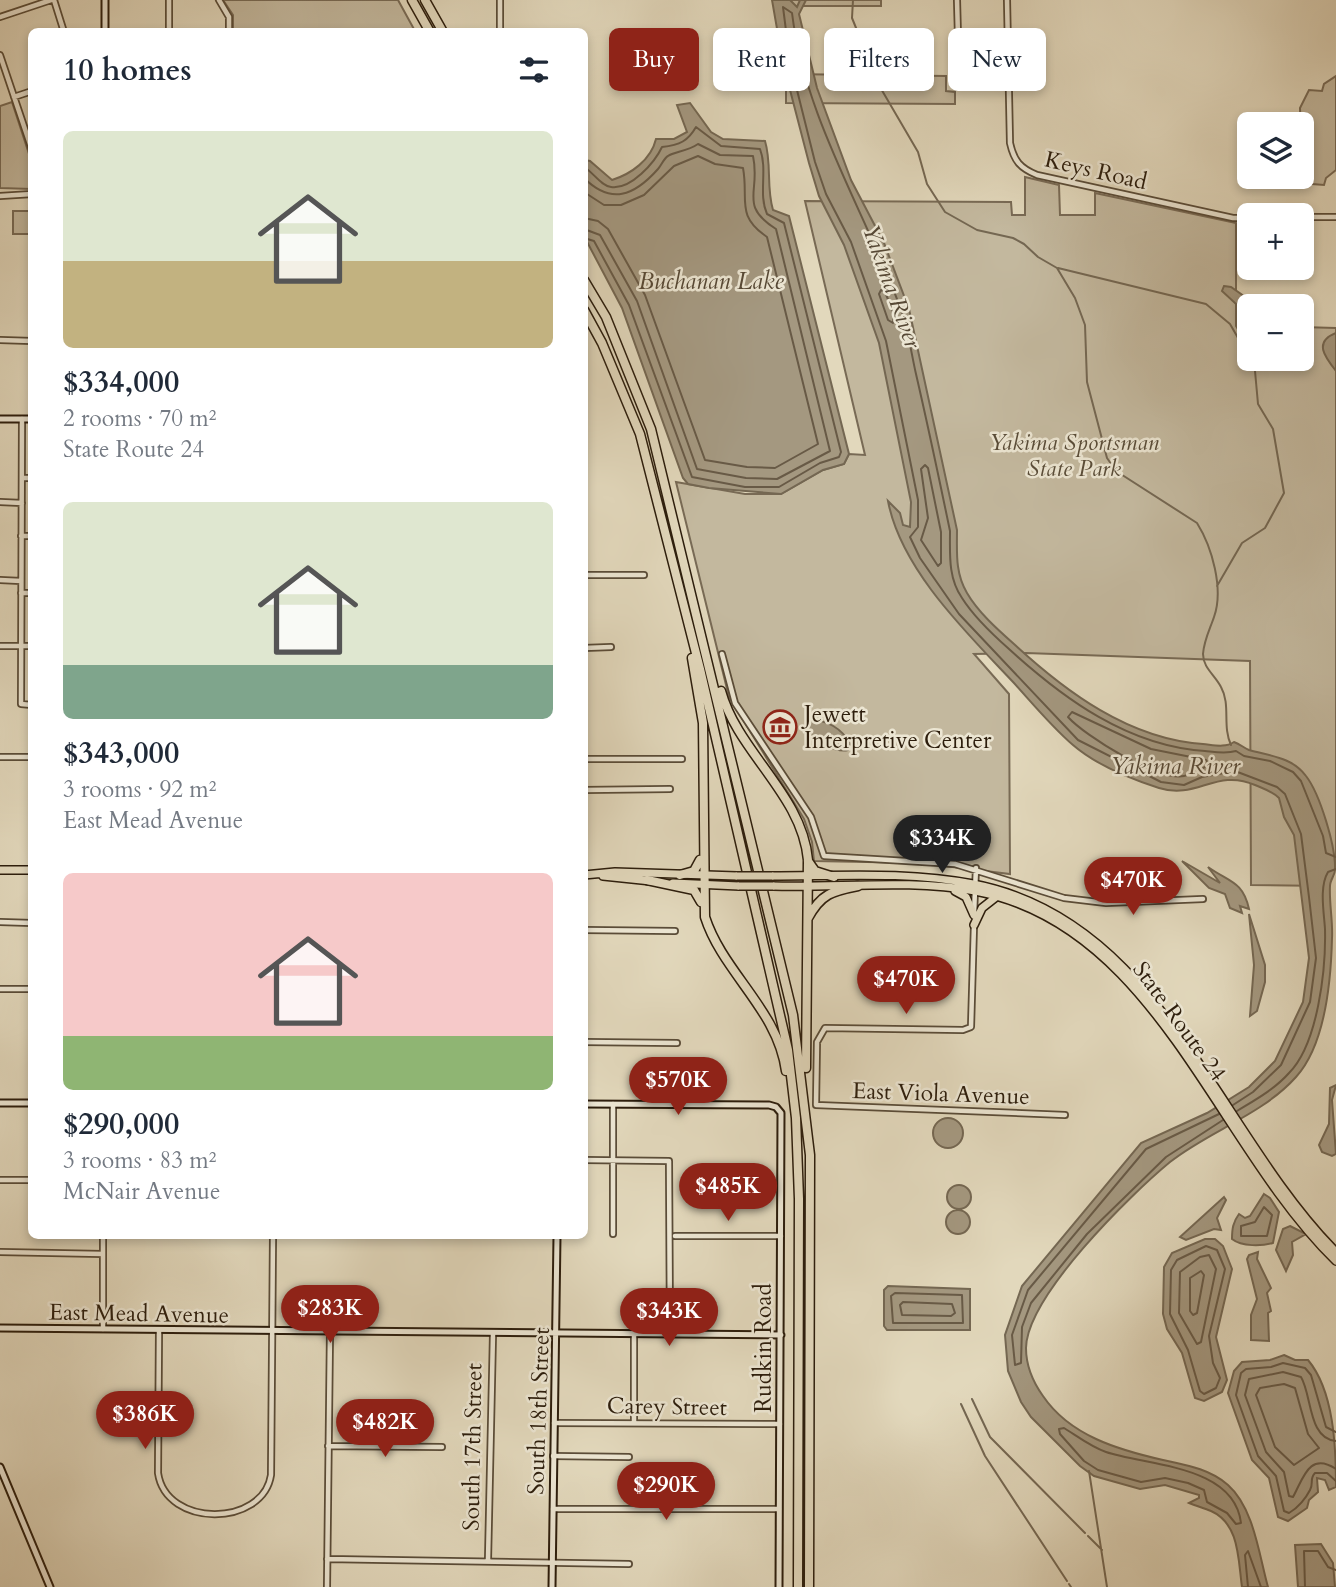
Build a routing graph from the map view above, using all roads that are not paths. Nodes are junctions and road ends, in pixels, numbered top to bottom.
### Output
1 (52, 0) edge
2 (104, 0) edge
3 (169, 0) edge
4 (219, 0) edge
5 (412, 0) edge
6 (425, 0) edge
7 (499, 0) edge
8 (957, 0) edge
9 (1007, 0) edge
10 (0, 17) edge
11 (62, 28) edge
12 (105, 28) edge
13 (169, 28) edge
14 (229, 28) edge
15 (428, 28) edge
16 (441, 28) edge
17 (499, 28) edge
18 (958, 28) edge
19 (0, 55) edge
20 (28, 93) edge
21 (14, 97) junction
22 (28, 138) edge
23 (28, 194) edge
24 (0, 195) edge
25 (1314, 217) edge
26 (1336, 217) edge
27 (1237, 218) edge
28 (588, 287) edge
29 (588, 317) edge
30 (0, 340) edge
31 (28, 341) edge
32 (0, 419) edge
33 (22, 419) junction
34 (28, 419) edge
35 (22, 478) junction
36 (28, 478) edge
37 (0, 502) edge
38 (22, 503) junction
39 (21, 536) junction
40 (28, 536) edge
41 (684, 557) junction
42 (675, 569) junction
43 (588, 575) edge
44 (644, 575) dead end
45 (0, 580) edge
46 (21, 581) junction
47 (21, 593) junction
48 (28, 593) edge
49 (0, 646) edge
50 (21, 646) junction
51 (28, 646) edge
52 (611, 647) dead end
53 (588, 648) edge
54 (722, 654) dead end
55 (28, 705) edge
56 (0, 757) edge
57 (28, 757) edge
58 (588, 759) edge
59 (682, 759) dead end
60 (670, 789) dead end
61 (588, 790) edge
62 (703, 855) junction
63 (807, 860) junction
64 (976, 868) junction
65 (0, 870) edge
66 (28, 870) edge
67 (588, 875) edge
68 (588, 875) edge
69 (680, 875) junction
70 (703, 875) junction
71 (806, 876) junction
72 (834, 877) junction
73 (647, 880) junction
74 (703, 885) junction
75 (858, 886) junction
76 (806, 887) junction
77 (952, 888) junction
78 (975, 888) junction
79 (996, 897) junction
80 (1203, 899) dead end
81 (974, 915) junction
82 (705, 917) junction
83 (806, 921) junction
84 (0, 922) edge
85 (28, 923) edge
86 (974, 925) junction
87 (588, 930) edge
88 (675, 931) dead end
89 (0, 989) edge
90 (28, 989) edge
91 (1166, 1024) junction
92 (588, 1042) edge
93 (677, 1043) dead end
94 (0, 1103) edge
95 (28, 1103) edge
96 (588, 1104) edge
97 (613, 1104) junction
98 (807, 1106) junction
99 (1065, 1115) dead end
100 (588, 1160) edge
101 (613, 1160) junction
102 (0, 1180) edge
103 (28, 1180) edge
104 (799, 1199) junction
105 (613, 1234) dead end
106 (675, 1236) dead end
107 (781, 1236) junction
108 (103, 1239) edge
109 (274, 1239) edge
110 (557, 1239) edge
111 (1323, 1243) junction
112 (0, 1252) edge
113 (1336, 1252) edge
114 (103, 1254) junction
115 (1336, 1261) edge
116 (0, 1328) edge
117 (103, 1330) junction
118 (159, 1331) junction
119 (273, 1332) junction
120 (330, 1332) junction
121 (493, 1334) junction
122 (558, 1334) junction
123 (634, 1335) junction
124 (670, 1335) junction
125 (781, 1335) junction
126 (553, 1423) junction
127 (634, 1423) junction
128 (780, 1424) junction
129 (328, 1446) junction
130 (442, 1447) dead end
131 (552, 1456) junction
132 (629, 1457) dead end
133 (0, 1467) edge
134 (552, 1509) junction
135 (779, 1509) junction
136 (327, 1559) junction
137 (488, 1561) junction
138 (552, 1563) junction
139 (629, 1564) dead end
140 (50, 1587) edge
141 (327, 1587) edge
142 (552, 1587) edge
143 (779, 1587) edge
144 (798, 1587) edge
145 (809, 1587) edge

1 - 10 street
1 - 11 street
2 - 12 street
3 - 13 street
4 - 14 street
5 - 15 highway
6 - 16 highway
7 - 17 street
8 - 18 street
9 - 27 street, Keys Road
19 - 21 street
20 - 21 street
21 - 22 street
23 - 24 street
25 - 26 street
28 - 41 highway
29 - 42 highway
30 - 31 street
32 - 33 street
33 - 34 street
33 - 35 street
35 - 36 street
35 - 38 street
37 - 38 street
38 - 39 street
39 - 40 street
39 - 46 street
41 - 63 highway
41 - 98 highway
42 - 62 highway
42 - 104 highway
43 - 44 street
45 - 46 street
46 - 47 street
47 - 48 street
47 - 50 street
49 - 50 street
50 - 51 street
50 - 55 street
52 - 53 street
54 - 64 street
56 - 57 street
58 - 59 street
60 - 61 street
62 - 69 highway
62 - 70 highway
63 - 71 highway
63 - 72 highway
64 - 78 street
64 - 80 street
65 - 66 main road
67 - 69 main road, State Route 24
68 - 73 main road, State Route 24
69 - 70 main road, State Route 24
70 - 71 main road, State Route 24, bridge
70 - 74 highway
71 - 72 main road, State Route 24
71 - 76 highway
72 - 78 main road, State Route 24
73 - 74 main road, State Route 24
73 - 82 highway
74 - 76 main road, State Route 24, bridge
74 - 82 highway
75 - 76 main road, State Route 24
75 - 77 main road, State Route 24
75 - 83 highway
76 - 83 highway
77 - 78 main road, State Route 24
77 - 81 main road
78 - 79 main road, State Route 24
78 - 81 street
78 - 91 main road, State Route 24
79 - 86 main road
79 - 91 main road, State Route 24
81 - 86 street
82 - 104 highway
83 - 98 highway
84 - 85 street
86 - 99 street, East Viola Avenue
87 - 88 street
89 - 90 street
91 - 111 main road, State Route 24
92 - 93 street
94 - 95 street
96 - 97 street
97 - 101 street
97 - 107 street, Rudkin Road
98 - 145 highway
100 - 101 street
101 - 105 street
101 - 124 street
102 - 103 street
104 - 144 highway
106 - 107 street
107 - 125 street, Rudkin Road
108 - 114 street
109 - 119 street
110 - 122 street, South 18th Street
111 - 113 main road, State Route 24
111 - 115 main road, State Route 24
112 - 114 street
114 - 117 street
116 - 117 street, East Mead Avenue
117 - 118 street, East Mead Avenue
118 - 119 street, East Mead Avenue
118 - 119 street
119 - 120 street, East Mead Avenue
120 - 121 street, East Mead Avenue
120 - 129 street
121 - 122 street, East Mead Avenue
121 - 137 street, South 17th Street
122 - 123 street, East Mead Avenue
122 - 126 street, South 18th Street
123 - 124 street, East Mead Avenue
123 - 127 street
124 - 125 street, East Mead Avenue
125 - 128 street, Rudkin Road
126 - 127 street, Carey Street
126 - 131 street, South 18th Street
127 - 128 street, Carey Street
128 - 135 street, Rudkin Road
129 - 130 street
129 - 136 street
131 - 132 street
131 - 134 street, South 18th Street
133 - 140 street
134 - 135 street
134 - 138 street, South 18th Street
135 - 143 street, Rudkin Road
136 - 137 street
136 - 141 street
137 - 138 street
138 - 139 street
138 - 142 street, South 18th Street

